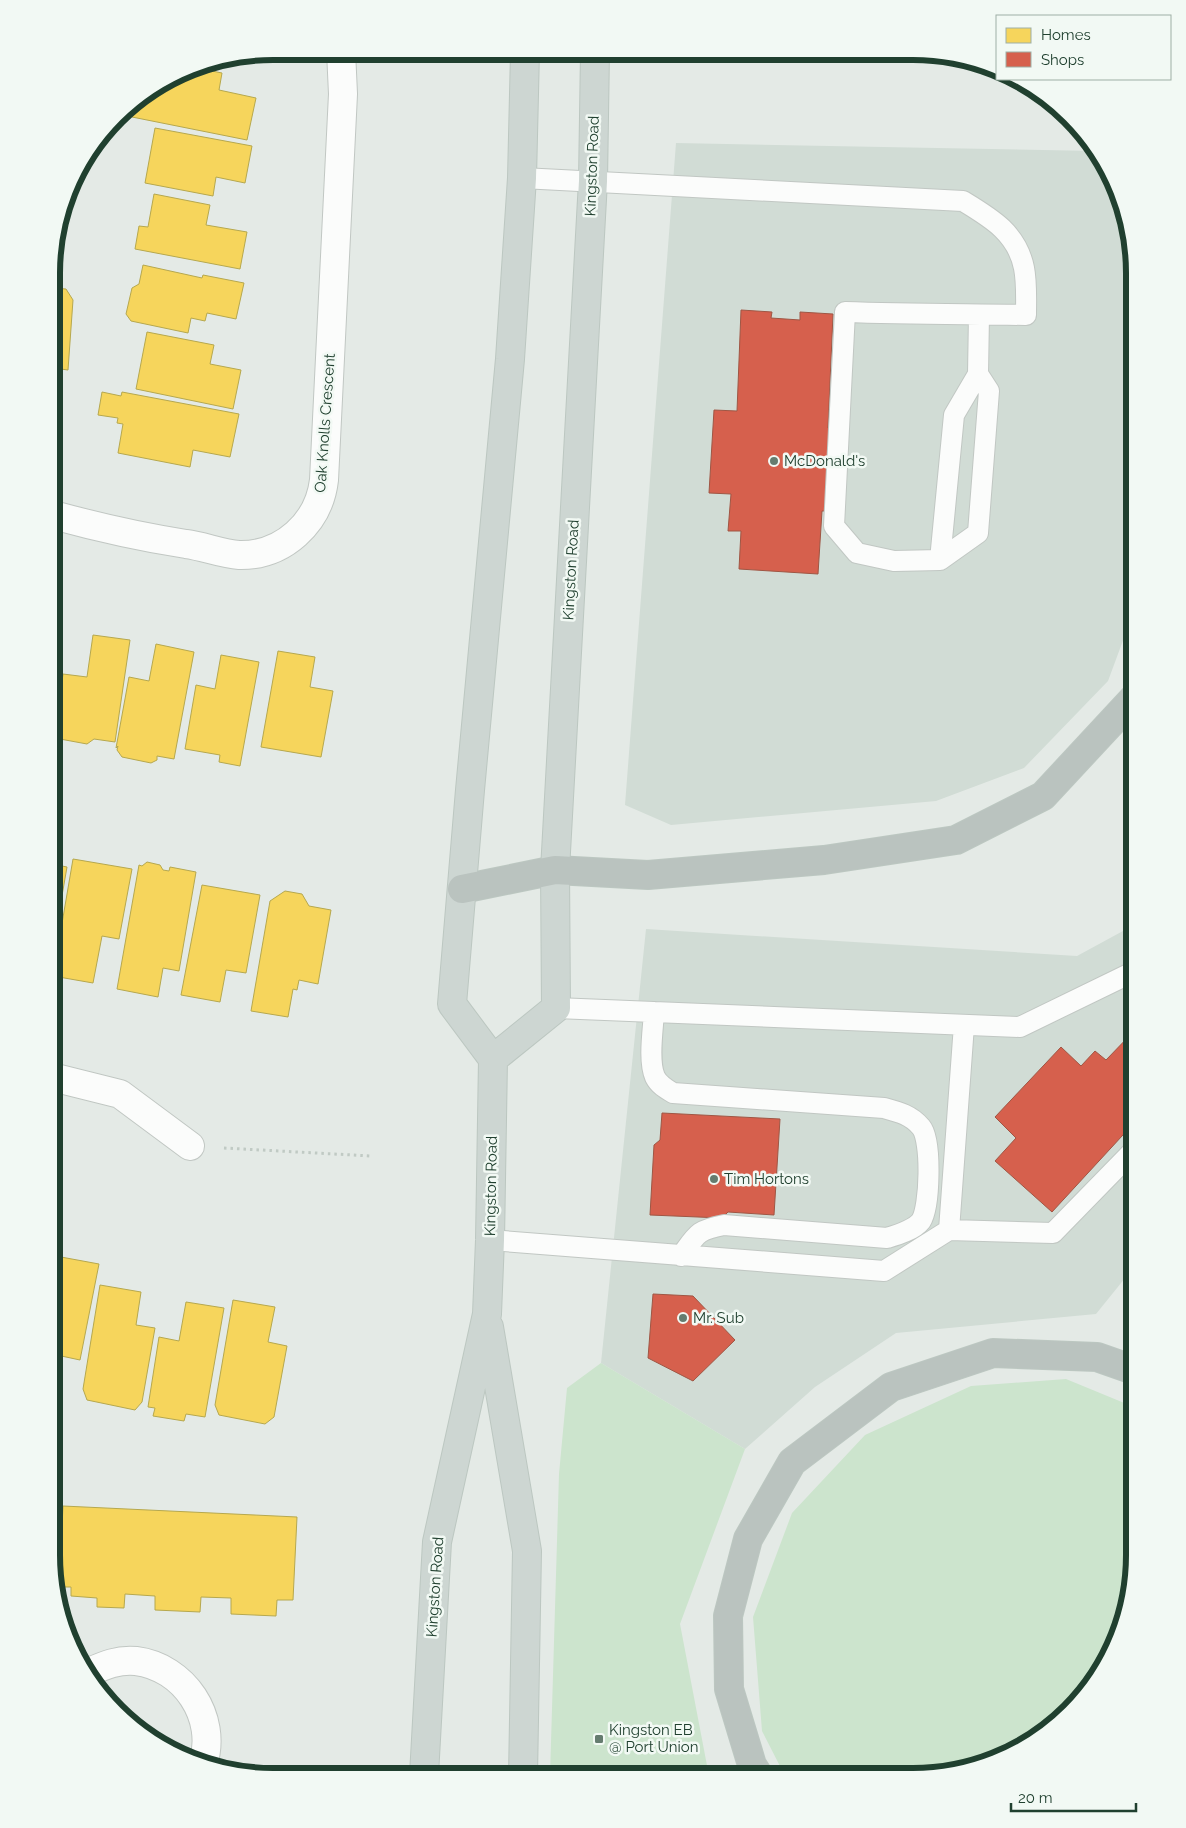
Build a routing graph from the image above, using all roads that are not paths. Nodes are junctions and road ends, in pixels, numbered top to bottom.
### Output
1 (342, 60) edge
2 (525, 60) edge
3 (596, 60) edge
4 (522, 178) junction
5 (592, 181) junction
6 (979, 314) junction
7 (978, 374) junction
8 (60, 517) edge
9 (940, 560) junction
10 (1126, 707) edge
11 (555, 870) junction
12 (462, 889) junction
13 (1126, 976) edge
14 (556, 1008) junction
15 (654, 1012) junction
16 (964, 1025) junction
17 (494, 1059) junction
18 (60, 1079) edge
19 (190, 1146) road end
20 (1126, 1158) edge
21 (949, 1230) junction
22 (490, 1240) junction
23 (681, 1256) junction
24 (487, 1314) junction
25 (1126, 1367) edge
26 (94, 1670) edge
27 (205, 1757) edge
28 (424, 1768) edge
29 (523, 1768) edge
30 (754, 1768) edge

1 - 8 street, Oak Knolls Crescent
2 - 4 main road
3 - 5 main road, Kingston Road
4 - 5 lane
4 - 12 main road
5 - 6 lane
5 - 11 main road, Kingston Road
6 - 7 lane
6 - 9 lane
7 - 9 lane
7 - 9 lane
10 - 11 highway
11 - 12 highway
11 - 14 main road, Kingston Road
12 - 17 main road
13 - 16 lane
14 - 15 lane
14 - 17 main road
15 - 16 lane
15 - 23 lane
16 - 21 lane
17 - 22 main road, Kingston Road
18 - 19 street
20 - 21 lane
21 - 23 lane
22 - 23 lane
22 - 24 main road, Kingston Road
24 - 28 main road, Kingston Road
24 - 29 main road, Kingston Road
25 - 30 highway
26 - 27 street

